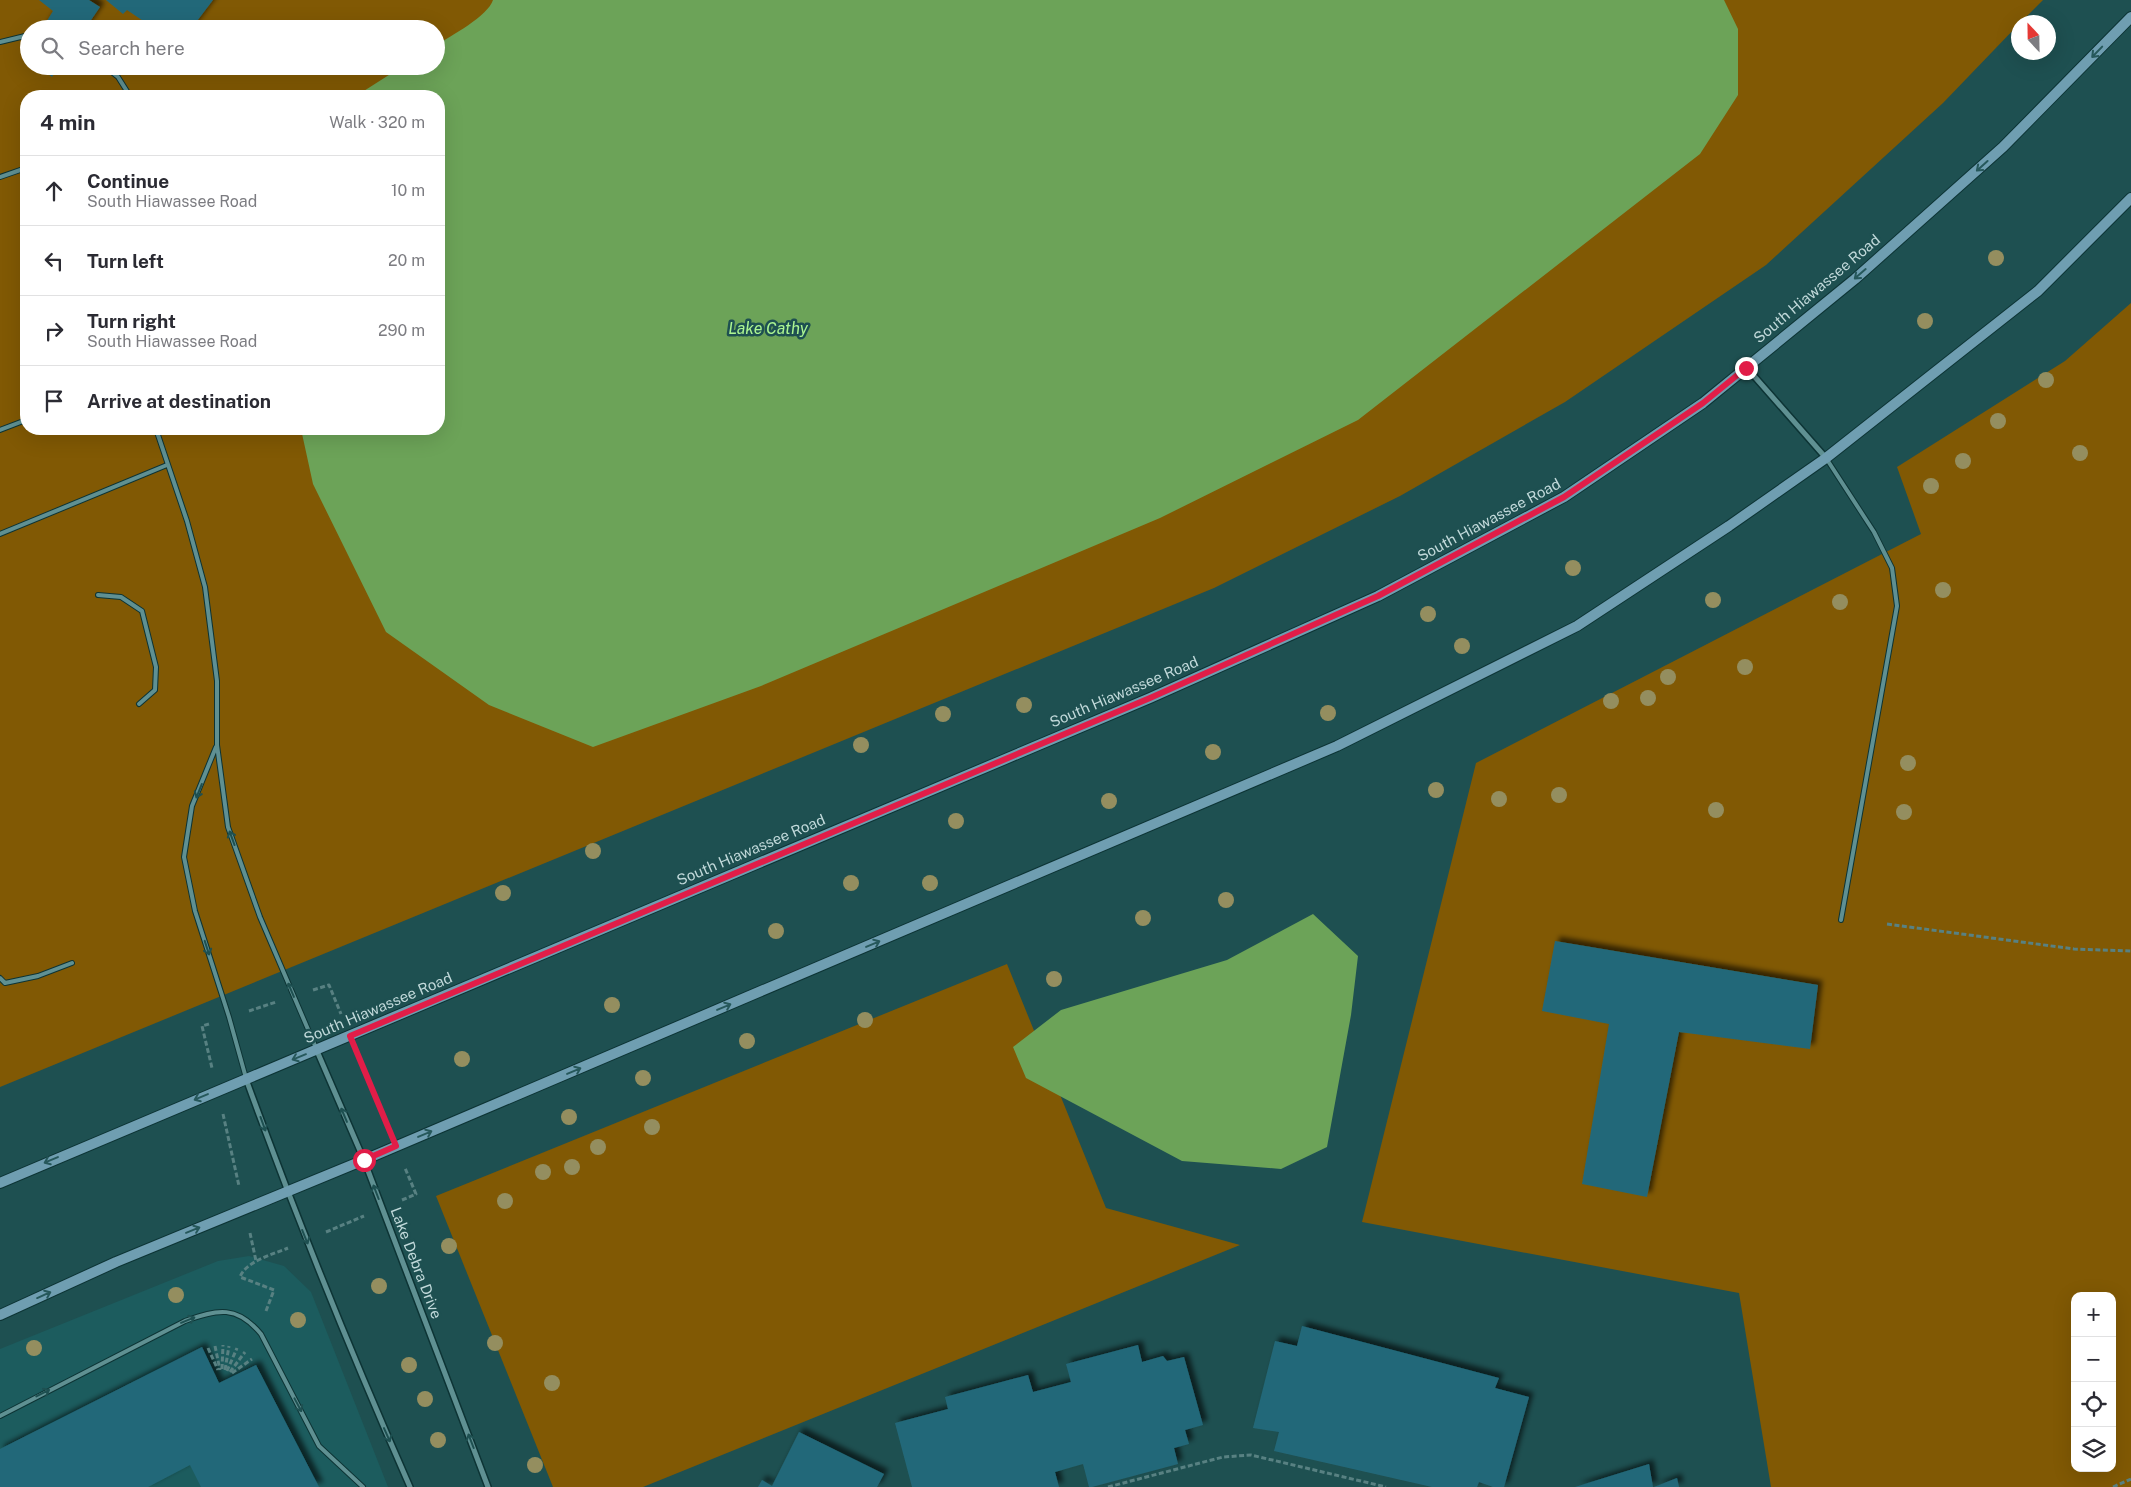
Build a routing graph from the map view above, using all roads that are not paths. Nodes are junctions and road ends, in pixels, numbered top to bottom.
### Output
1 (2131, 17) edge
2 (20, 37) edge
3 (0, 42) edge
4 (115, 75) edge
5 (126, 90) edge
6 (20, 170) edge
7 (0, 178) edge
8 (2131, 198) edge
9 (1746, 368) junction
10 (20, 422) edge
11 (0, 430) edge
12 (158, 435) edge
13 (1826, 458) junction
14 (167, 465) junction
15 (0, 534) edge
16 (98, 595) dead end
17 (139, 704) dead end
18 (217, 745) junction
19 (1842, 920) dead end
20 (72, 963) dead end
21 (0, 978) edge
22 (316, 1051) junction
23 (246, 1078) junction
24 (364, 1160) junction
25 (0, 1183) edge
26 (287, 1191) junction
27 (0, 1315) edge
28 (0, 1416) edge
29 (363, 1487) edge
30 (410, 1487) edge
31 (488, 1487) edge

1 -> 9 street, South Hiawassee Road
2 - 3 lane
4 - 5 lane
6 - 7 lane
8 - 13 street
9 - 13 street
9 - 22 street, South Hiawassee Road
10 - 11 lane
12 - 14 lane
13 - 19 lane
24 -> 13 street
14 - 15 lane
14 - 18 lane
16 - 17 lane
22 -> 18 lane
18 -> 23 lane
20 - 21 lane
22 -> 23 street, South Hiawassee Road
24 -> 22 street, Lake Debra Drive
23 -> 25 street, South Hiawassee Road
23 -> 26 street
24 - 26 street
31 -> 24 street, Lake Debra Drive
27 -> 26 street
26 -> 30 street
28 -> 29 lane

